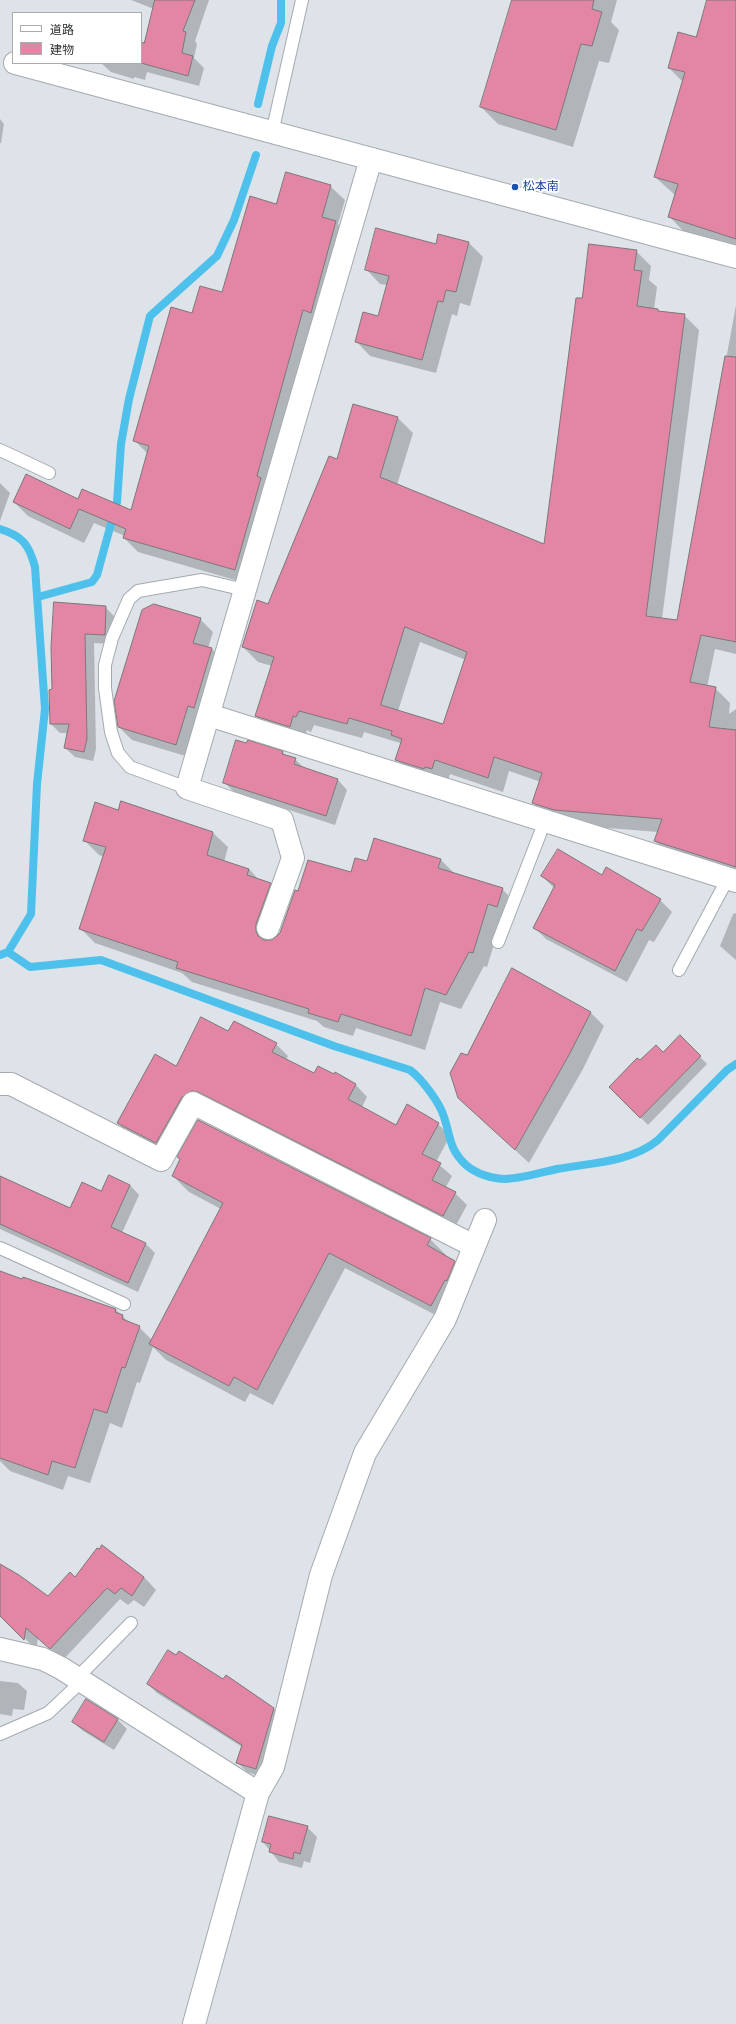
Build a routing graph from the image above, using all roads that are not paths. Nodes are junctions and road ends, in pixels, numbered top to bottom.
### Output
1 (302, 0) edge
2 (0, 59) edge
3 (12, 62) edge
4 (18, 64) edge
5 (272, 133) junction
6 (371, 160) junction
7 (736, 257) edge
8 (0, 450) edge
9 (49, 473) dead end
10 (245, 590) junction
11 (209, 716) junction
12 (187, 788) junction
13 (545, 821) junction
14 (732, 880) edge
15 (268, 928) dead end
16 (498, 942) dead end
17 (679, 970) dead end
18 (0, 1084) edge
19 (485, 1220) dead end
20 (474, 1246) junction
21 (0, 1248) edge
22 (124, 1304) dead end
23 (132, 1623) dead end
24 (0, 1649) edge
25 (80, 1680) junction
26 (0, 1734) edge
27 (258, 1793) junction
28 (194, 2024) edge

1 - 5 lane
2 - 3 street
4 - 5 street
5 - 6 street
6 - 7 street
6 - 10 street
8 - 9 lane
10 - 11 street
10 - 12 lane
11 - 12 street
11 - 13 street
12 - 15 street
13 - 14 street
13 - 16 lane
14 - 17 lane
18 - 20 street
19 - 20 street
20 - 27 street
21 - 22 lane
23 - 25 lane
24 - 25 street
25 - 26 lane
25 - 27 street
27 - 28 street

